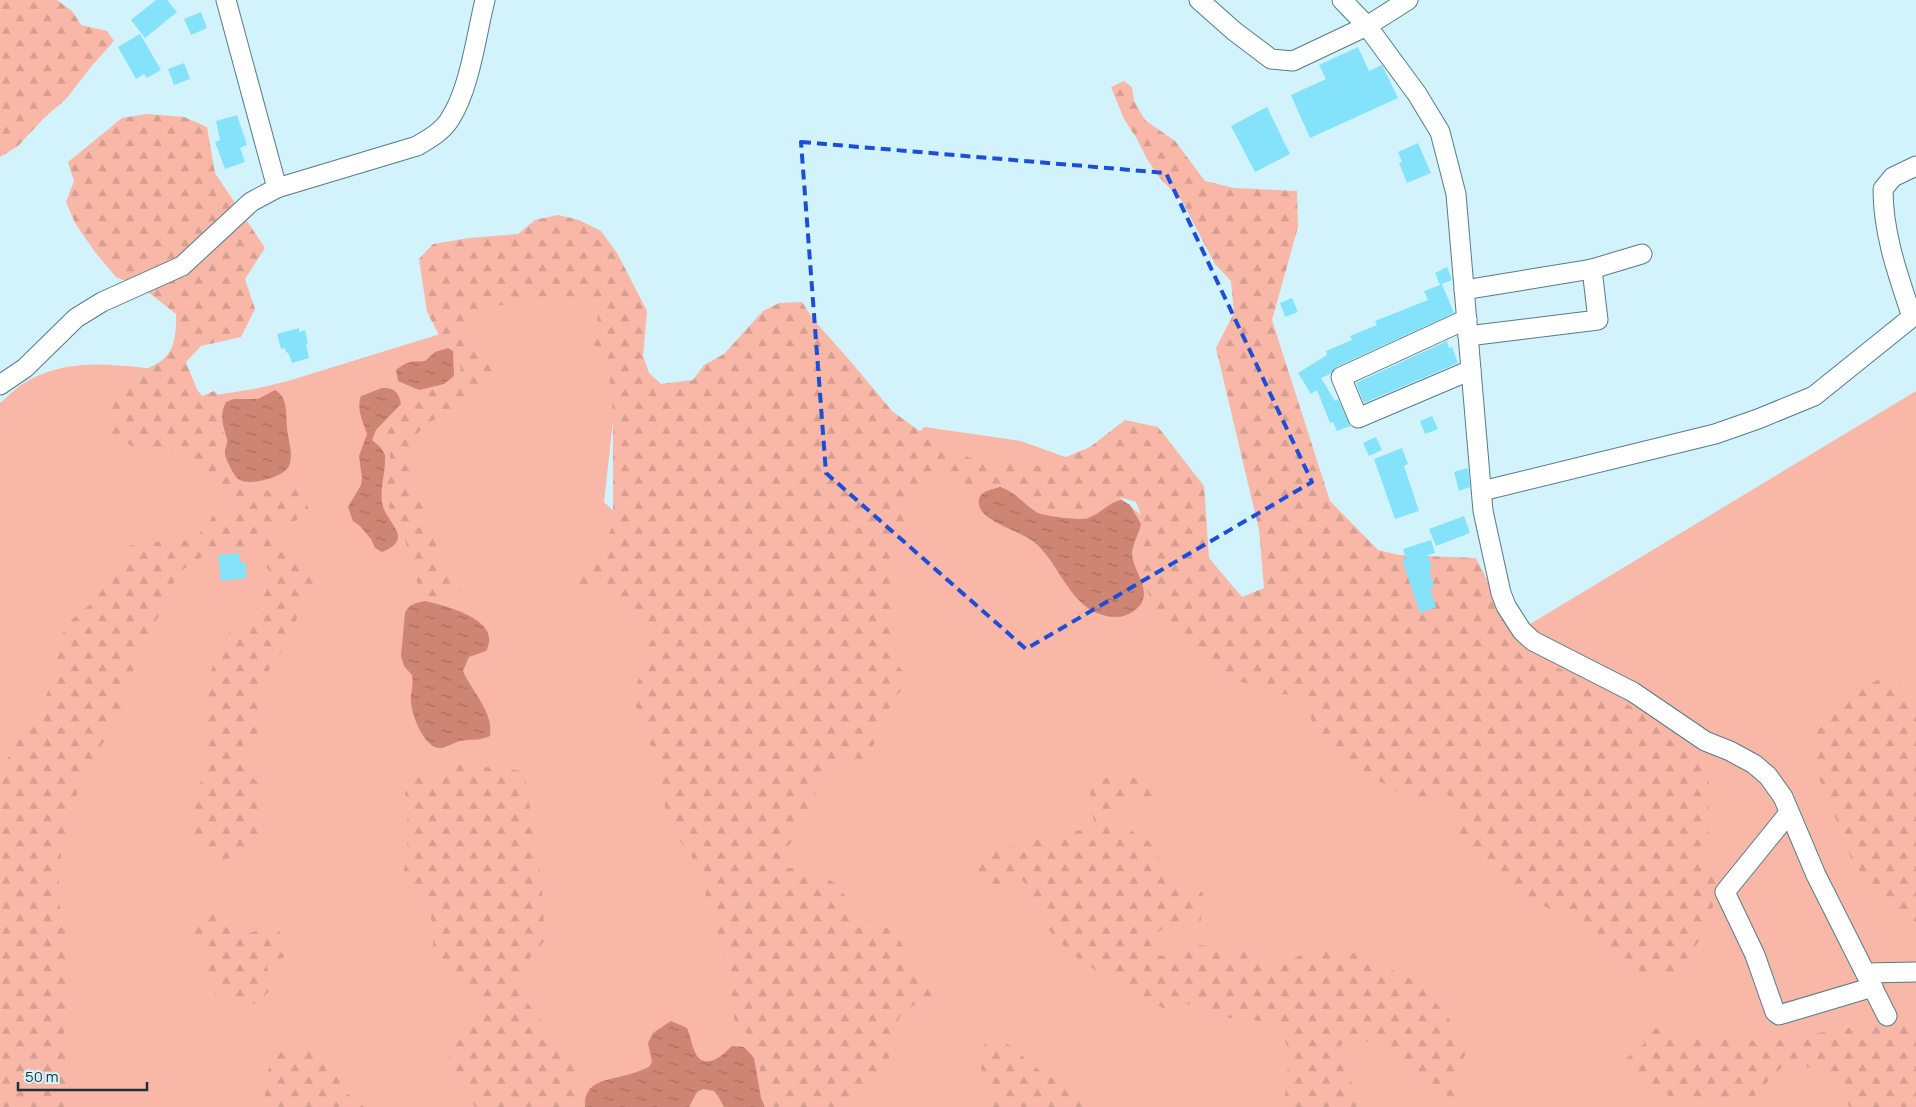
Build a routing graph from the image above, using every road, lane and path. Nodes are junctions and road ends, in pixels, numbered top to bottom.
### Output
1 (226, 0) edge
2 (486, 0) edge
3 (1200, 0) edge
4 (1342, 0) edge
5 (1408, 0) edge
6 (1367, 26) junction
7 (1916, 166) edge
8 (276, 188) junction
9 (1642, 254) dead end
10 (1592, 269) junction
11 (1464, 290) junction
12 (1914, 316) edge
13 (1467, 327) junction
14 (1472, 370) junction
15 (0, 384) edge
16 (1482, 491) junction
17 (1789, 813) junction
18 (1916, 972) edge
19 (1869, 980) junction
20 (1886, 1016) dead end

1 - 8 street
2 - 8 street
3 - 6 street
4 - 6 street
5 - 6 street
6 - 11 street
7 - 12 street
8 - 15 street
9 - 10 street
10 - 11 street
10 - 13 street
11 - 13 street
12 - 16 street
13 - 14 street
13 - 14 street
14 - 16 street
16 - 17 street
17 - 19 street
17 - 19 street
18 - 19 street
19 - 20 street

